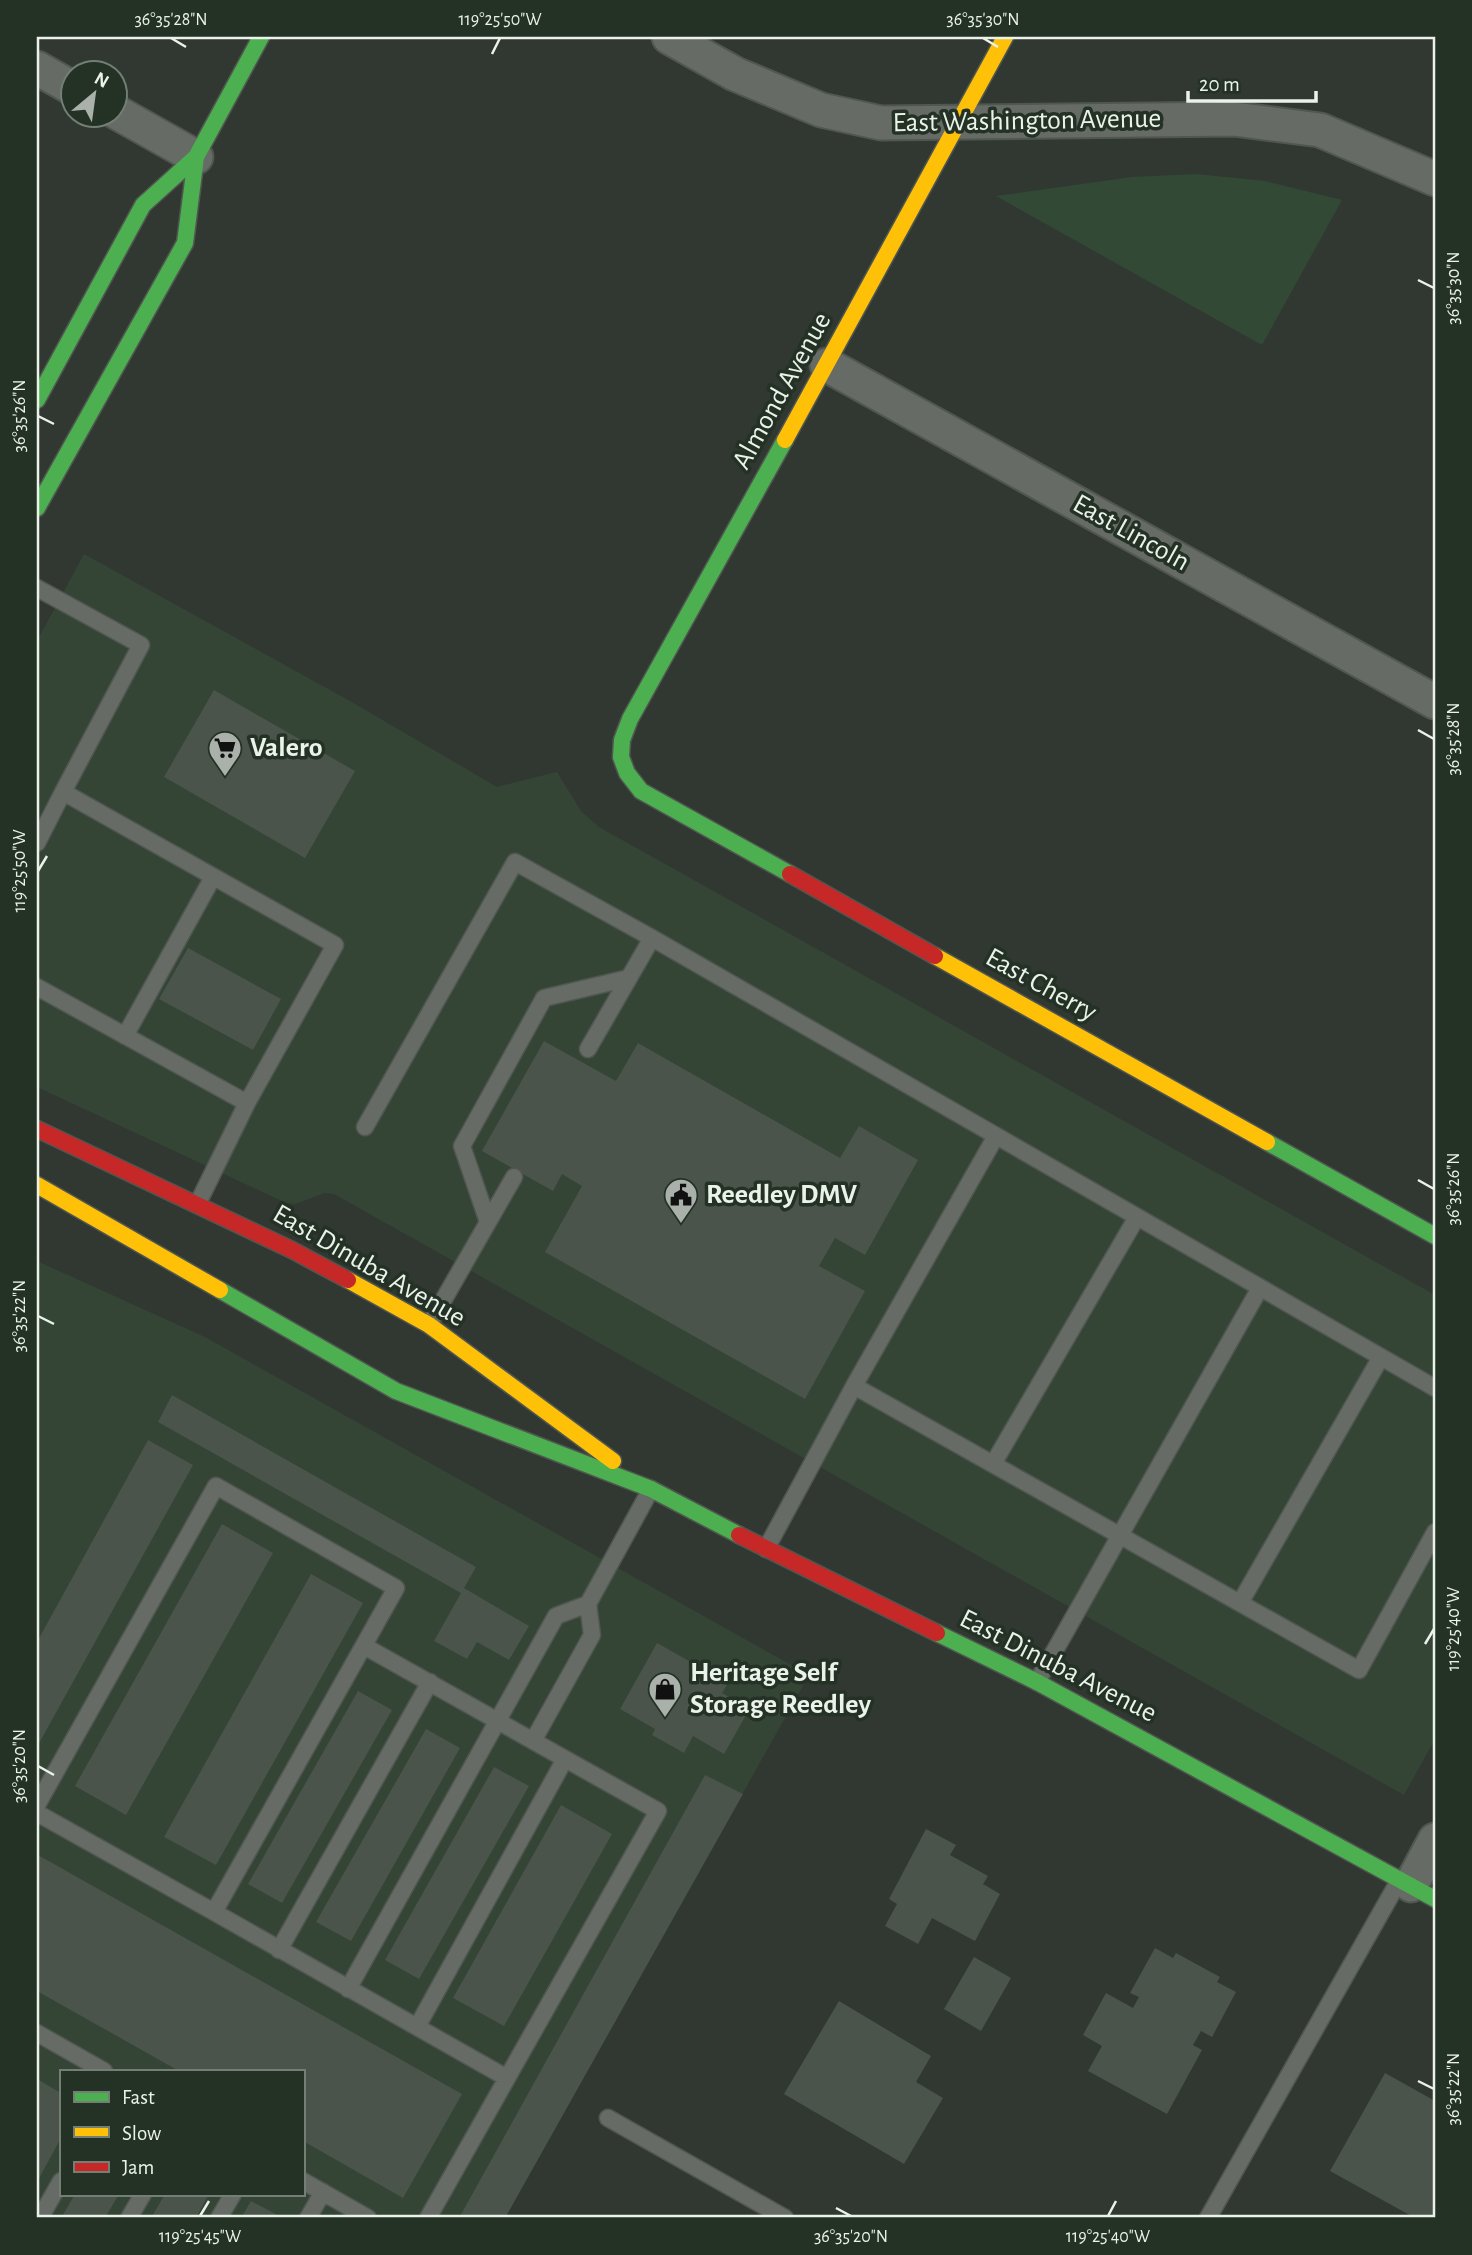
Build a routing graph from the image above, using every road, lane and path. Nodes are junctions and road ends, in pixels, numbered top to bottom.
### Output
1 (261, 37) edge
2 (669, 37) edge
3 (1005, 37) edge
4 (37, 68) edge
5 (60, 81) edge
6 (130, 120) edge
7 (957, 122) junction
8 (196, 157) junction
9 (1435, 179) edge
10 (827, 365) junction
11 (37, 400) edge
12 (37, 508) edge
13 (37, 588) edge
14 (1435, 702) edge
15 (626, 774) joint
16 (63, 792) junction
17 (37, 843) edge
18 (213, 877) junction
19 (652, 938) junction
20 (629, 978) junction
21 (37, 987) edge
22 (125, 1036) junction
23 (588, 1049) dead end
24 (247, 1103) junction
25 (365, 1128) dead end
26 (37, 1129) edge
27 (996, 1136) junction
28 (514, 1177) dead end
29 (37, 1185) edge
30 (198, 1203) junction
31 (1137, 1217) junction
32 (488, 1222) junction
33 (1435, 1236) edge
34 (1261, 1288) junction
35 (429, 1325) junction
36 (1381, 1357) junction
37 (854, 1386) junction
38 (1435, 1388) edge
39 (993, 1464) junction
40 (651, 1489) junction
41 (1435, 1532) edge
42 (1119, 1535) junction
43 (766, 1549) junction
44 (1240, 1603) junction
45 (588, 1604) junction
46 (364, 1646) junction
47 (430, 1682) junction
48 (1037, 1682) junction
49 (497, 1720) junction
50 (533, 1741) junction
51 (565, 1759) junction
52 (37, 1805) edge
53 (37, 1813) edge
54 (1435, 1840) edge
55 (1415, 1888) edge
56 (214, 1913) junction
57 (279, 1950) junction
58 (348, 1989) junction
59 (417, 2027) junction
60 (37, 2033) edge
61 (102, 2070) edge
62 (507, 2078) junction
63 (608, 2118) dead end
64 (304, 2182) edge
65 (60, 2183) edge
66 (323, 2192) junction
67 (142, 2196) edge
68 (232, 2196) edge
69 (40, 2218) edge
70 (129, 2218) edge
71 (219, 2218) edge
72 (308, 2218) edge
73 (368, 2218) edge
74 (428, 2218) edge
75 (785, 2218) edge
76 (1208, 2218) edge

1 - 8 street
2 - 7 street, East Washington Avenue
3 - 7 street, Almond Avenue
4 - 5 street
6 - 8 street
7 - 9 street, East Washington Avenue
7 - 10 street, Almond Avenue
8 - 11 street
8 - 12 street
10 - 14 street, East Lincoln
10 - 15 street, Almond Avenue
13 - 16 lane
15 - 33 street, East Cherry
16 - 17 lane
16 - 18 lane
18 - 22 lane
18 - 24 lane
19 - 20 lane
19 - 25 lane
19 - 27 lane
20 - 23 lane
20 - 32 lane
21 - 22 lane
22 - 24 lane
24 - 30 lane
26 - 30 street, East Dinuba Avenue
27 - 31 lane
27 - 37 lane
28 - 32 lane
29 - 40 street, East Dinuba Avenue
30 - 35 street, East Dinuba Avenue
31 - 34 lane
31 - 39 lane
32 - 35 lane
34 - 36 lane
34 - 42 lane
35 - 40 street, East Dinuba Avenue
36 - 38 lane
36 - 44 lane
37 - 39 lane
37 - 43 lane
39 - 42 lane
40 - 43 street, East Dinuba Avenue
40 - 45 lane
41 - 44 lane
42 - 44 lane
42 - 48 lane
43 - 48 street, East Dinuba Avenue
45 - 49 lane
45 - 50 lane
46 - 47 lane
46 - 52 lane
46 - 56 lane
47 - 49 lane
47 - 57 lane
48 - 55 street, East Dinuba Avenue
49 - 50 lane
49 - 58 lane
50 - 51 lane
51 - 59 lane
51 - 62 lane
53 - 56 lane
54 - 55 street
55 - 76 lane
56 - 57 lane
57 - 58 lane
58 - 59 lane
59 - 62 lane
60 - 61 lane
62 - 74 lane
63 - 75 lane
64 - 66 lane
65 - 69 lane
66 - 72 lane
66 - 73 lane
67 - 70 lane
68 - 71 lane

